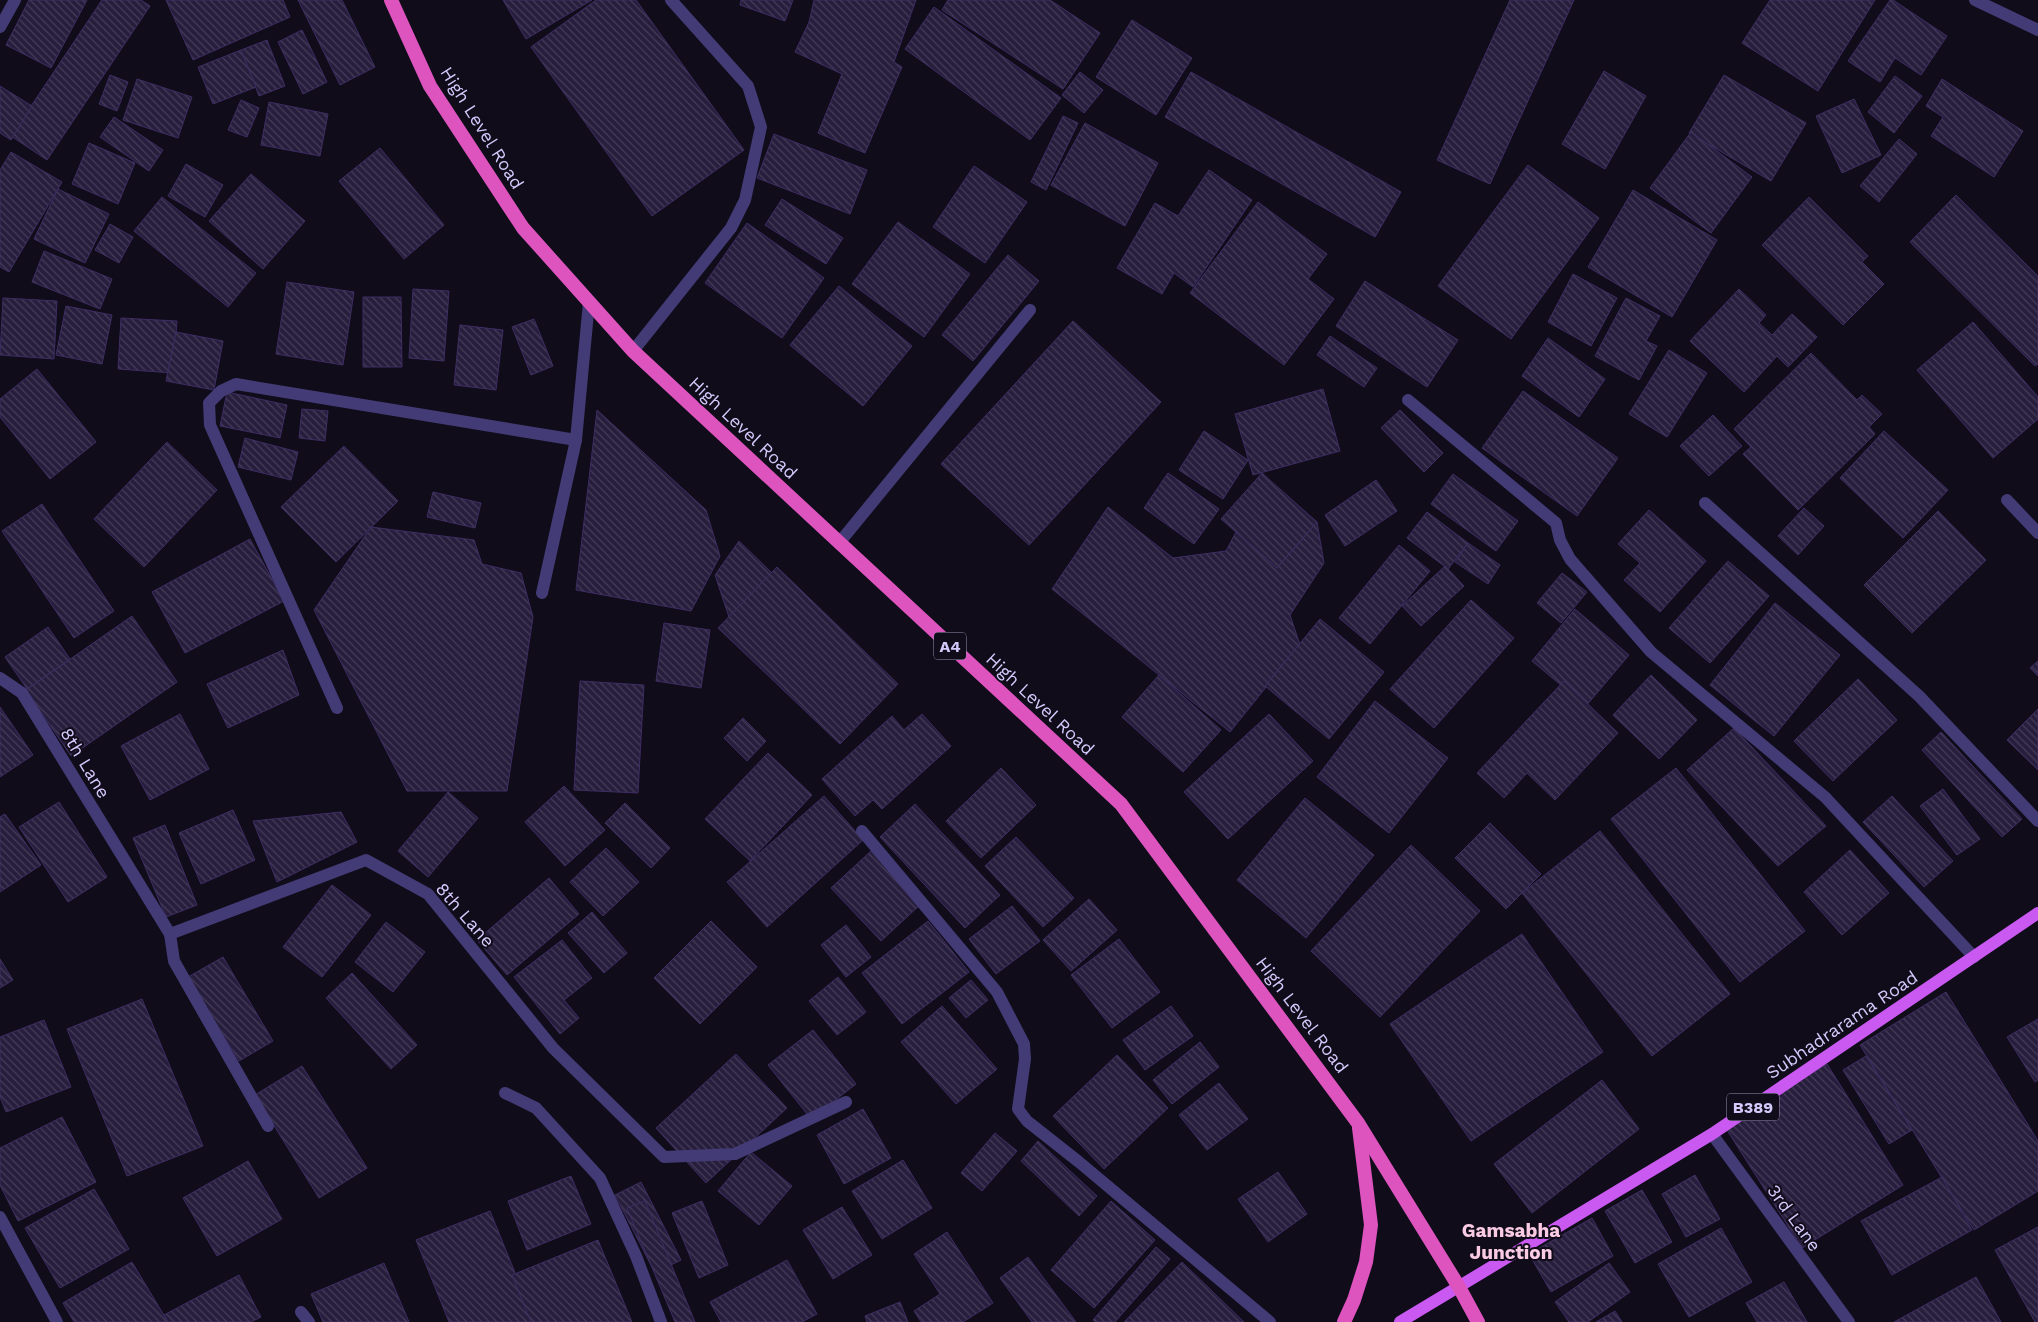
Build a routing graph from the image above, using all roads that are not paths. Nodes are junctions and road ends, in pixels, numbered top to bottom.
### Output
1 (14, 0) edge
2 (391, 0) edge
3 (671, 0) edge
4 (1975, 0) edge
5 (0, 26) edge
6 (2038, 30) edge
7 (589, 302) junction
8 (1030, 310) dead end
9 (633, 351) junction
10 (1408, 400) dead end
11 (576, 440) junction
12 (2007, 500) dead end
13 (1705, 503) dead end
14 (2038, 533) edge
15 (839, 543) junction
16 (542, 593) dead end
17 (0, 678) edge
18 (337, 708) dead end
19 (2038, 821) edge
20 (862, 831) dead end
21 (2036, 919) edge
22 (170, 934) junction
23 (1974, 957) junction
24 (505, 1093) dead end
25 (846, 1102) dead end
26 (1358, 1123) junction
27 (268, 1126) dead end
28 (1712, 1134) junction
29 (0, 1217) edge
30 (1459, 1287) junction
31 (57, 1322) edge
32 (661, 1322) edge
33 (1270, 1322) edge
34 (1344, 1322) edge
35 (1400, 1322) edge
36 (1478, 1322) edge
37 (1849, 1322) edge

1 - 5 street
2 - 7 highway, High Level Road / A4
3 - 9 street
4 - 6 street
7 - 9 highway, High Level Road / A4
7 - 11 street
8 - 15 street
9 - 15 highway, High Level Road / A4
10 - 23 street
11 - 16 street
11 - 18 street
12 - 14 street
13 - 19 street
15 - 26 highway, High Level Road / A4
17 - 22 street, 8th Lane
20 - 33 street
21 - 23 main road, Subhadrarama Road / B389
22 - 25 street, 8th Lane
22 - 27 street
23 - 28 main road, Subhadrarama Road / B389
24 - 32 street
26 - 30 highway, High Level Road / A4
26 - 34 highway
28 - 30 main road, Subhadrarama Road / B389
28 - 37 street, 3rd Lane
29 - 31 street
30 - 35 main road, B389
30 - 36 highway, High Level Road / A4

